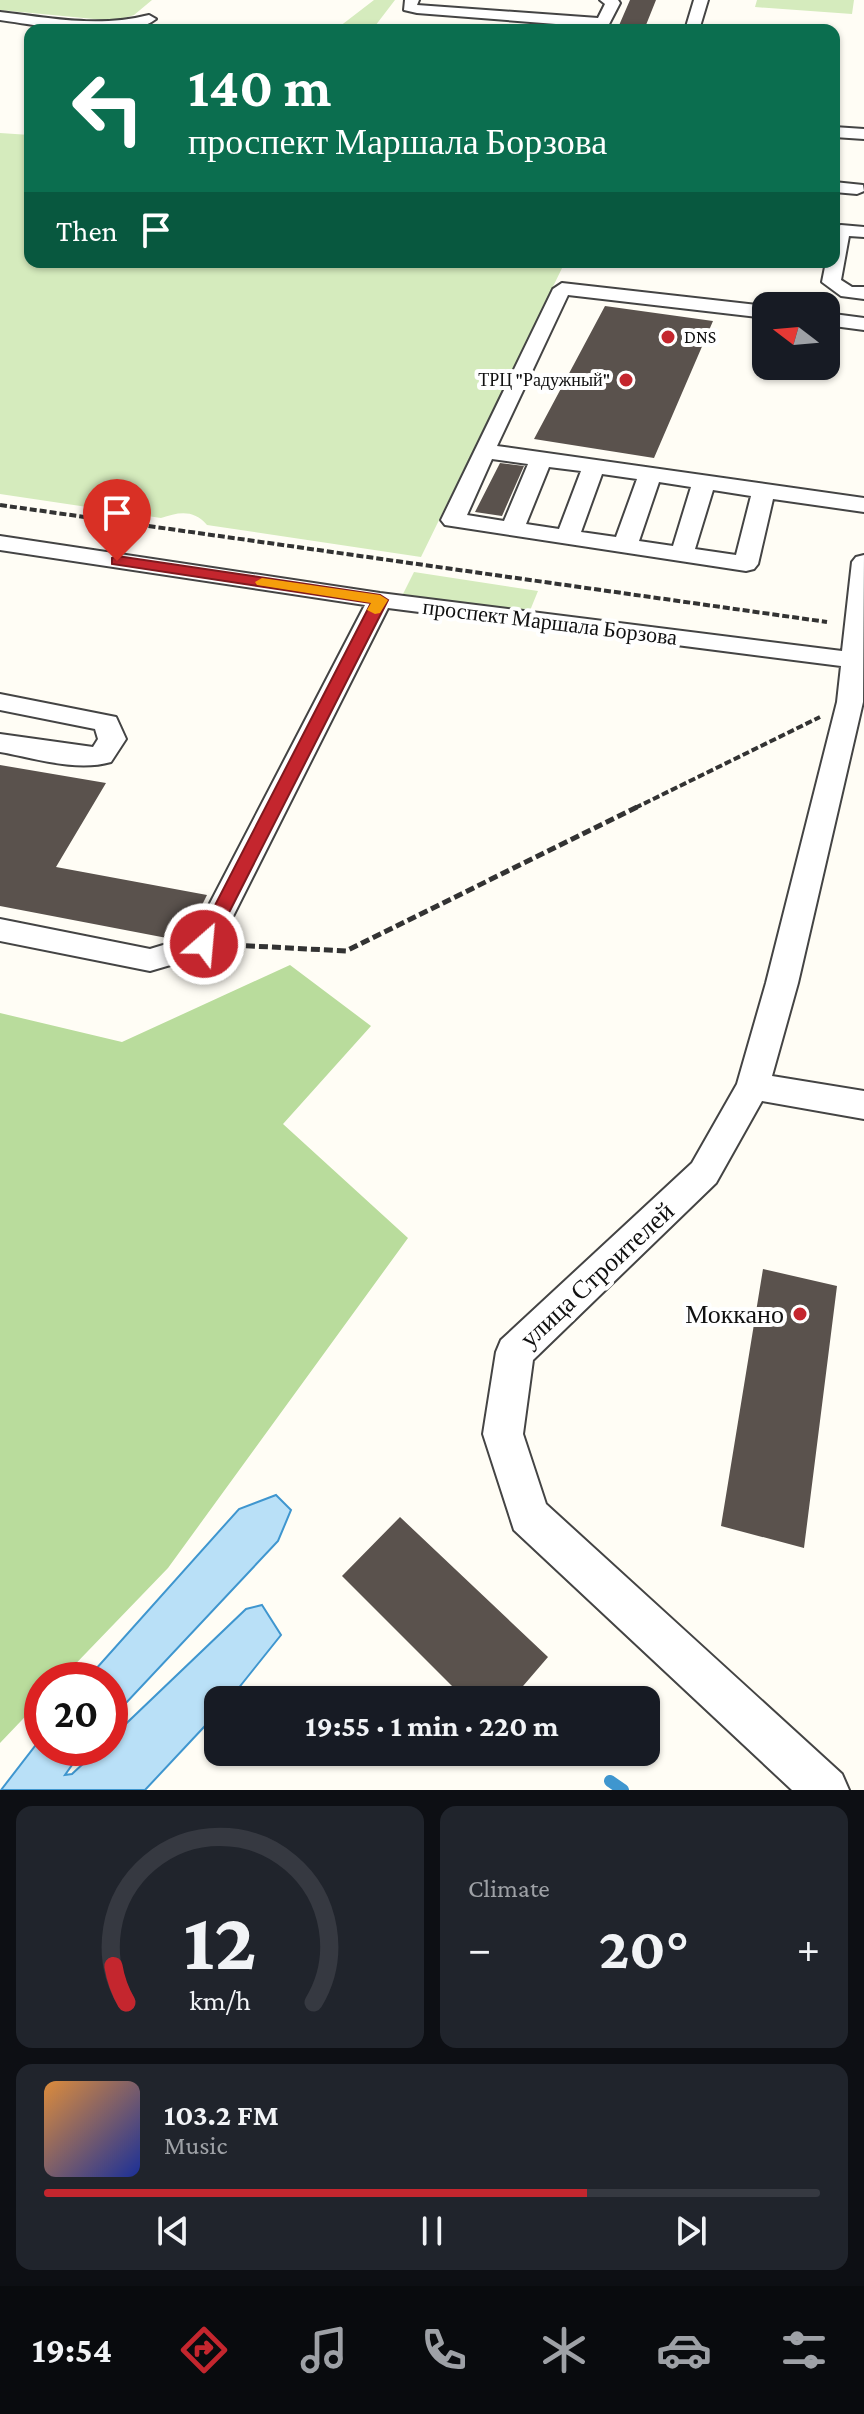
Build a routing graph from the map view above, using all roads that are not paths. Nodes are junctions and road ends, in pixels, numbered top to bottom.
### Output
1 (412, 0) edge
2 (607, 0) edge
3 (701, 0) edge
4 (0, 16) edge
5 (80, 24) edge
6 (137, 24) edge
7 (144, 24) edge
8 (579, 24) edge
9 (602, 24) edge
10 (694, 24) edge
11 (840, 132) edge
12 (864, 134) edge
13 (840, 188) edge
14 (857, 189) dead end
15 (864, 232) edge
16 (840, 235) edge
17 (834, 268) edge
18 (864, 293) edge
19 (752, 310) edge
20 (840, 321) edge
21 (864, 324) edge
22 (484, 451) junction
23 (541, 459) junction
24 (594, 467) junction
25 (650, 475) junction
26 (704, 482) junction
27 (763, 491) junction
28 (864, 505) edge
29 (512, 529) junction
30 (568, 537) junction
31 (0, 543) edge
32 (625, 546) junction
33 (682, 554) junction
34 (864, 562) edge
35 (380, 600) junction
36 (859, 661) edge
37 (0, 702) edge
38 (0, 743) edge
39 (0, 930) edge
40 (753, 1086) junction
41 (864, 1105) edge
42 (826, 1790) edge

1 - 8 street
2 - 9 street
3 - 10 street
4 - 5 street
6 - 7 street
11 - 12 street
13 - 14 street
15 - 16 street
17 - 18 street
19 - 22 street
20 - 21 street
22 - 23 street
22 - 29 street
23 - 24 street
23 - 29 street
24 - 25 street
24 - 30 street
25 - 26 street
25 - 32 street
26 - 27 street
26 - 33 street
27 - 28 street
27 - 33 street
29 - 30 street
30 - 32 street
31 - 35 street, проспект Маршала Борзова
32 - 33 street
34 - 36 street, улица Строителей
35 - 36 street, проспект Маршала Борзова
35 - 39 street
36 - 40 street, улица Строителей
37 - 38 street
40 - 41 street
40 - 42 street, улица Строителей

